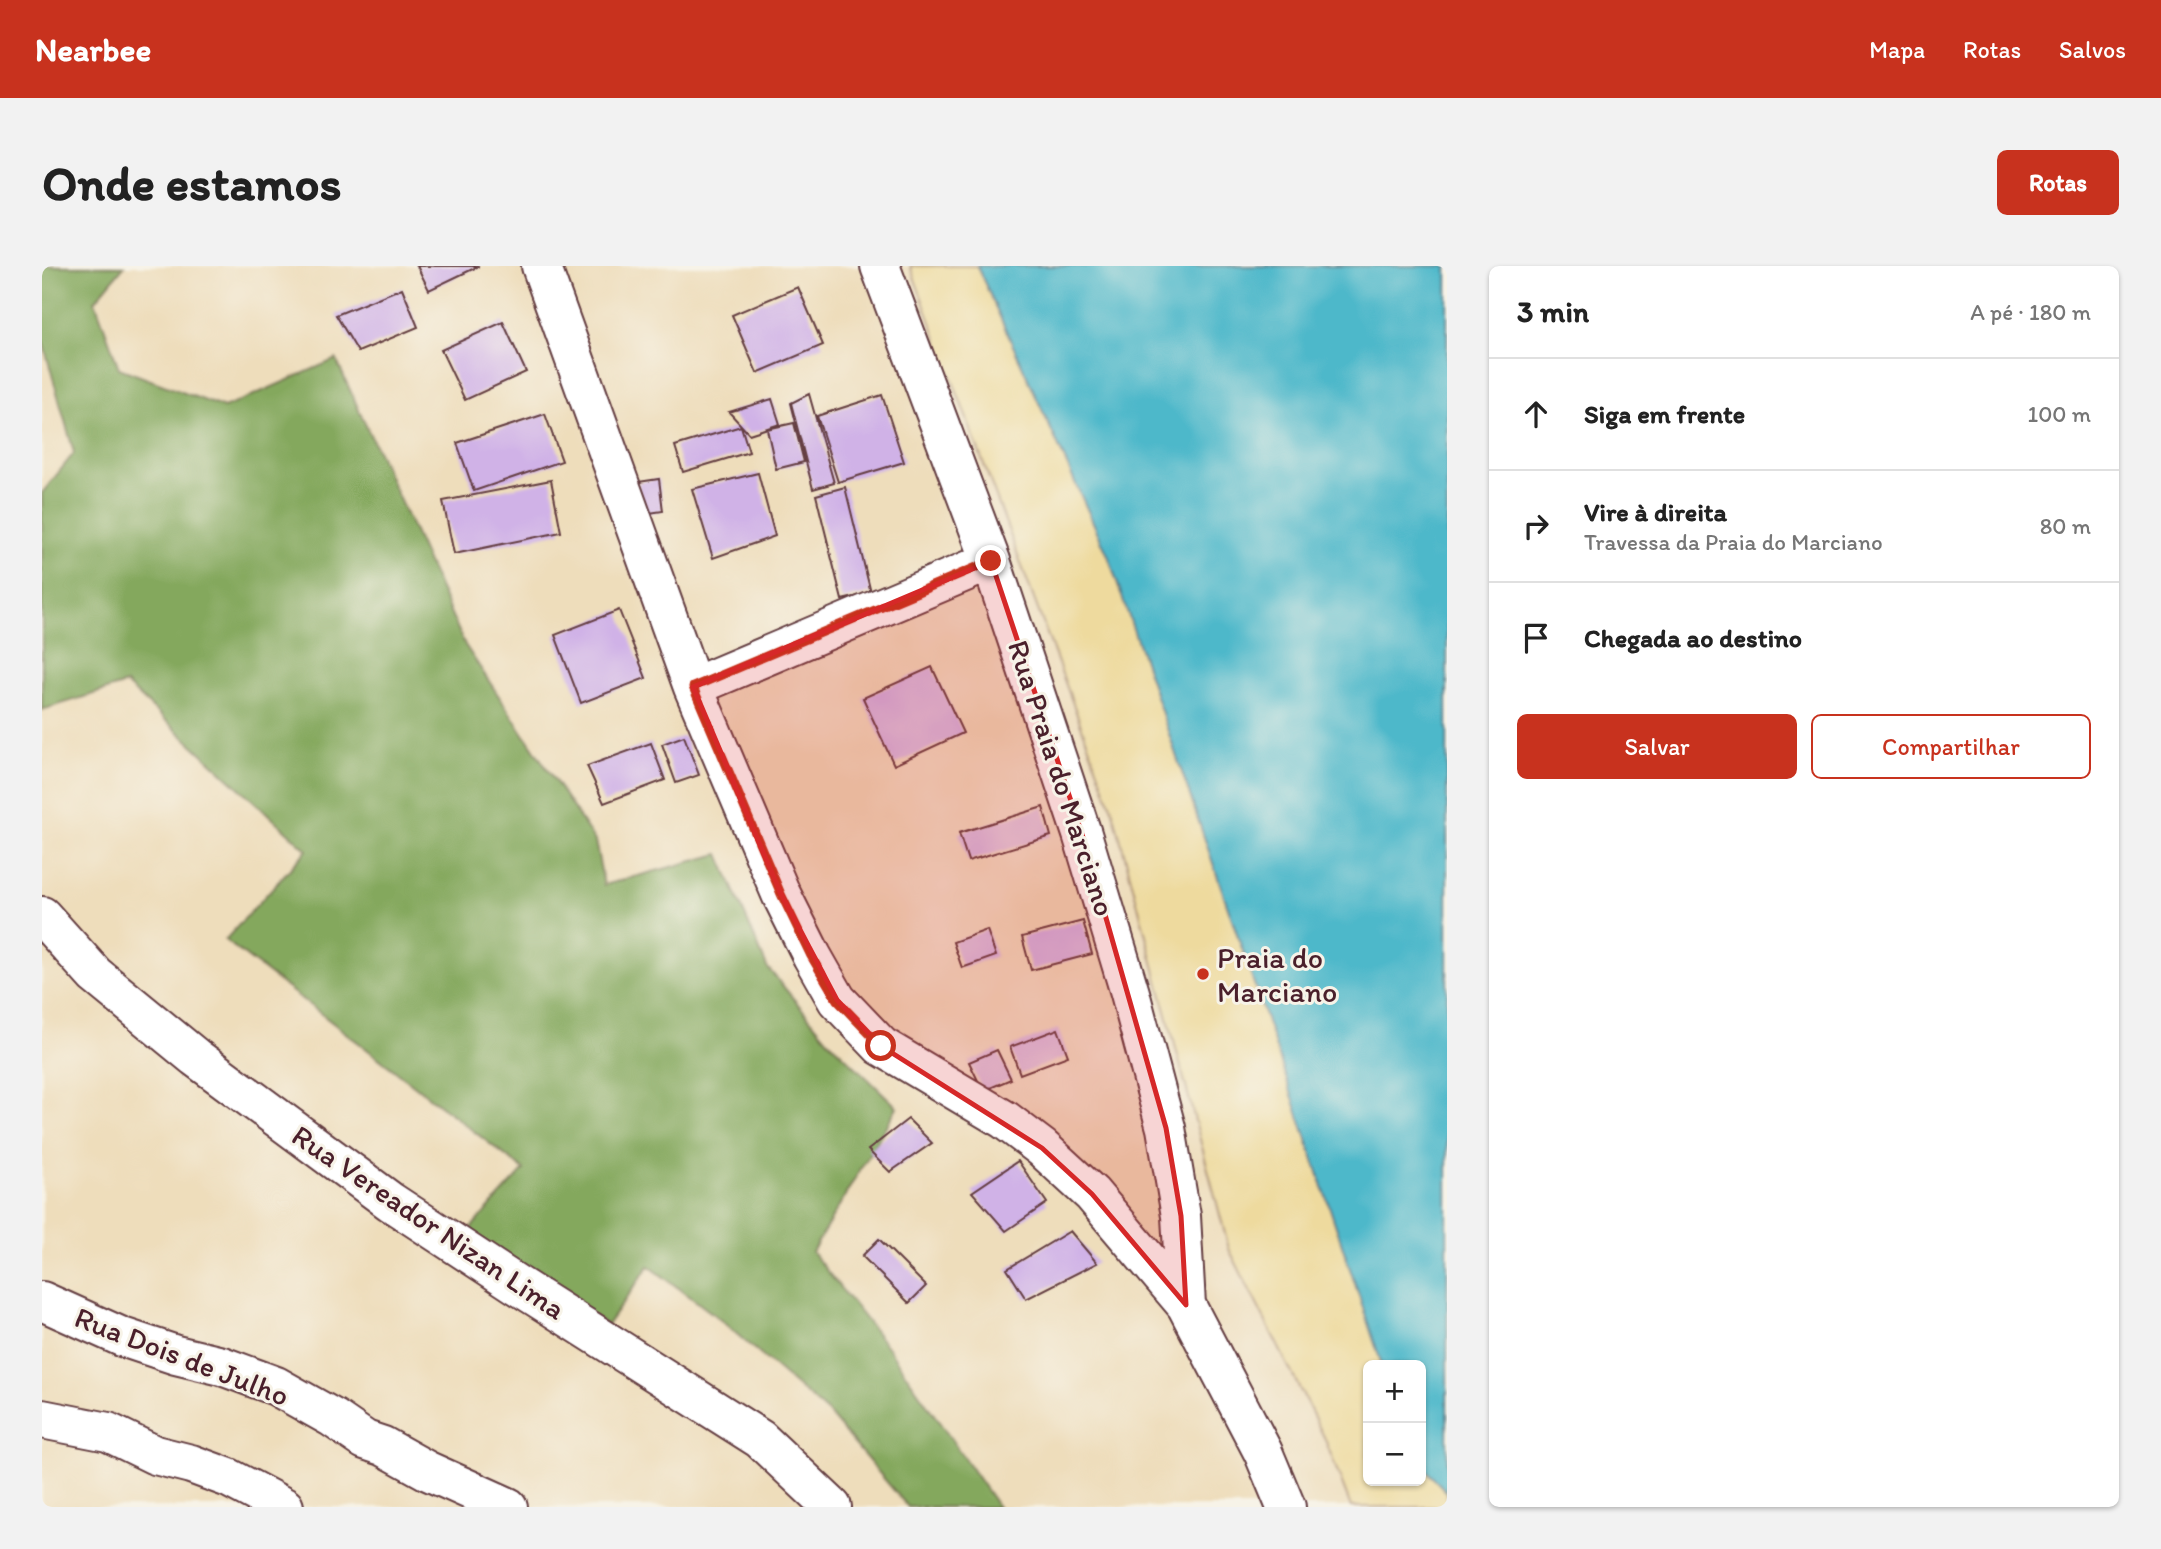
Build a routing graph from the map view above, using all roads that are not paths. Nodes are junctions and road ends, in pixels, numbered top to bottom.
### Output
1 (541, 266) edge
2 (880, 266) edge
3 (991, 561) junction
4 (693, 687) junction
5 (42, 916) edge
6 (42, 1301) edge
7 (1186, 1305) junction
8 (42, 1419) edge
9 (284, 1507) edge
10 (508, 1507) edge
11 (832, 1507) edge
12 (1286, 1507) edge

1 - 4 street
2 - 3 street, Rua Praia do Marciano
3 - 4 street
3 - 7 street, Rua Praia do Marciano
4 - 7 street
5 - 11 street, Rua Vereador Nizan Lima
6 - 10 street, Rua Dois de Julho
7 - 12 street
8 - 9 street

